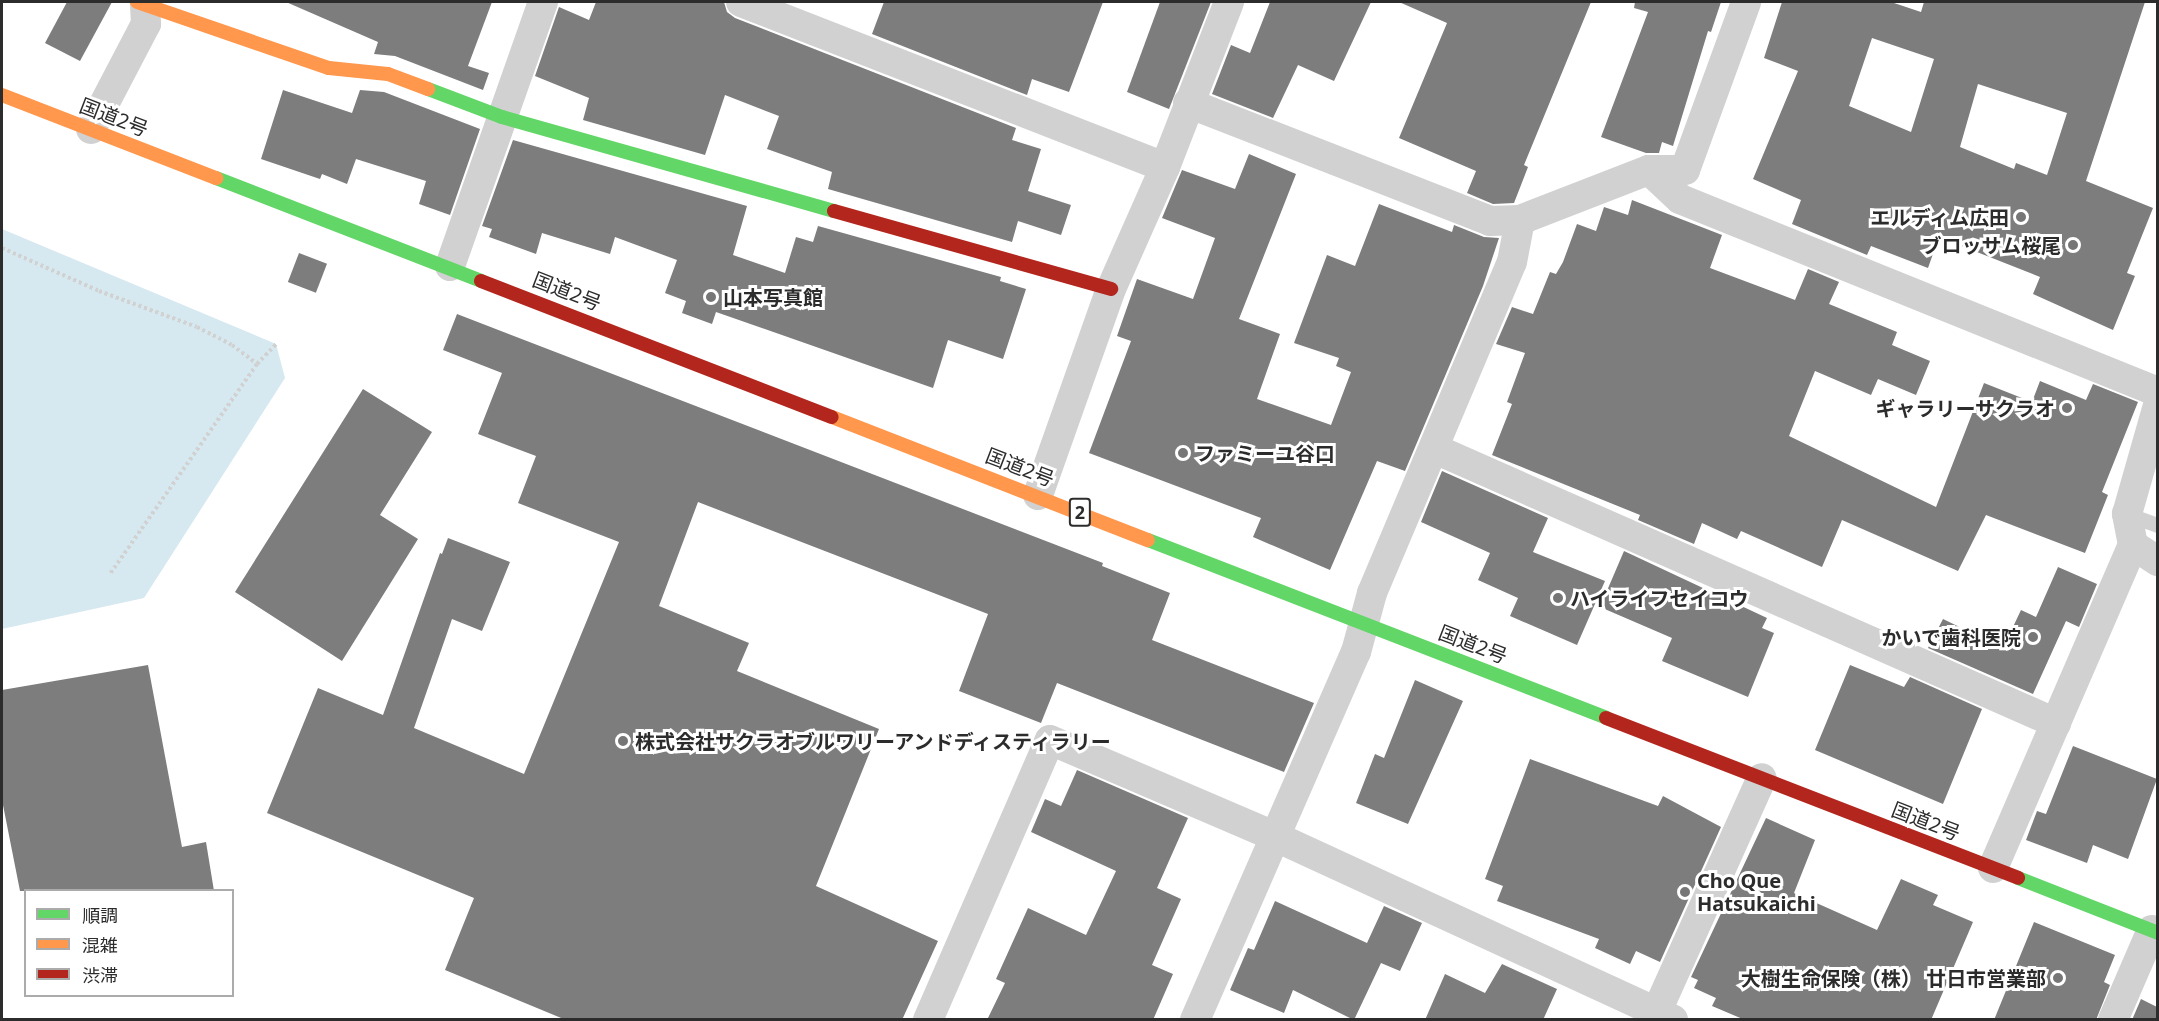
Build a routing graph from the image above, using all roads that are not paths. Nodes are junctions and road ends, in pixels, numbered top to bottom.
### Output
1 (543, 2) edge
2 (741, 2) edge
3 (1229, 2) edge
4 (1746, 2) edge
5 (142, 3) edge
6 (2, 94) edge
7 (1188, 103) junction
8 (502, 117) junction
9 (91, 129) junction
10 (1165, 167) junction
11 (1649, 170) junction
12 (1520, 220) junction
13 (450, 266) junction
14 (1111, 289) junction
15 (2157, 392) edge
16 (2157, 405) edge
17 (1436, 449) junction
18 (1038, 495) junction
19 (2127, 514) junction
20 (2157, 525) edge
21 (2145, 553) edge
22 (1366, 624) junction
23 (2056, 723) junction
24 (1762, 778) junction
25 (1276, 837) junction
26 (1993, 868) junction
27 (2155, 932) edge
28 (1661, 1017) edge
29 (928, 1020) edge
30 (1195, 1020) edge
31 (2113, 1020) edge

1 - 8 street
2 - 10 street
3 - 7 street
4 - 11 street
5 - 8 main road
5 - 9 street
6 - 9 main road, 国道2号 / 2
7 - 10 street
7 - 12 street
8 - 13 street
8 - 14 main road
9 - 13 main road, 国道2号 / 2
10 - 14 street
11 - 12 street
11 - 15 street
12 - 17 street
13 - 18 main road, 国道2号 / 2
14 - 18 street
16 - 19 street
17 - 22 street
17 - 23 street
18 - 22 main road, 国道2号 / 2
19 - 20 lane
19 - 21 street
21 - 23 street
22 - 24 main road, 国道2号 / 2
22 - 25 street
23 - 26 street
24 - 26 main road, 国道2号 / 2
24 - 28 street
25 - 28 street
25 - 29 street
25 - 30 street
26 - 27 main road, 国道2号 / 2
27 - 31 street

